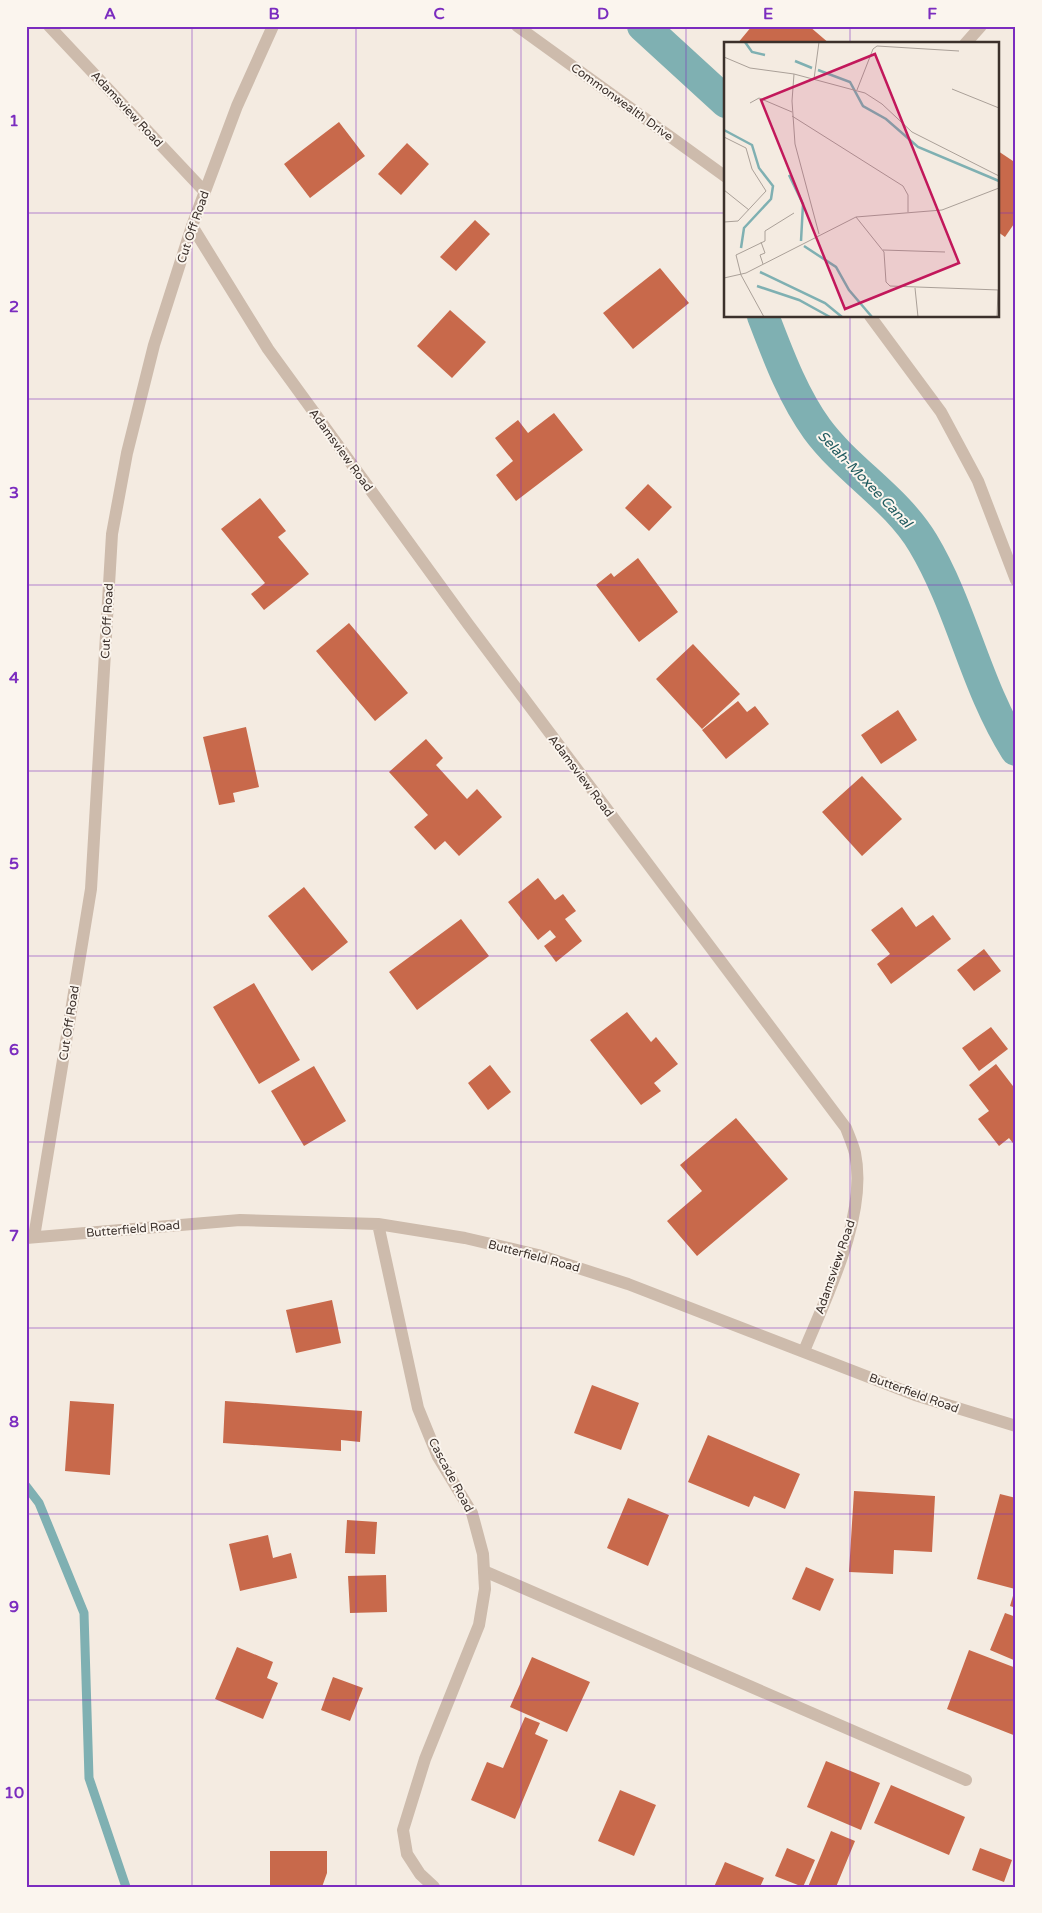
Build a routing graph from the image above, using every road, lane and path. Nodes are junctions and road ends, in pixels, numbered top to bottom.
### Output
1 (49, 26) edge
2 (273, 26) edge
3 (518, 26) edge
4 (980, 26) edge
5 (967, 42) edge
6 (724, 176) edge
7 (205, 192) junction
8 (192, 226) junction
9 (871, 318) edge
10 (1016, 580) edge
11 (378, 1224) junction
12 (30, 1237) edge
13 (804, 1351) junction
14 (1016, 1426) edge
15 (484, 1571) junction
16 (966, 1780) dead end
17 (434, 1887) edge

1 - 7 street, Adamsview Road
2 - 7 street, Cut Off Road
3 - 6 street, Commonwealth Drive
4 - 5 street
7 - 8 street, Cut Off Road
8 - 12 street, Cut Off Road
8 - 13 street, Adamsview Road
9 - 10 street
11 - 12 street, Butterfield Road
11 - 13 street, Butterfield Road
11 - 15 street, Cascade Road
13 - 14 street, Butterfield Road
15 - 16 street
15 - 17 street, Cascade Road

